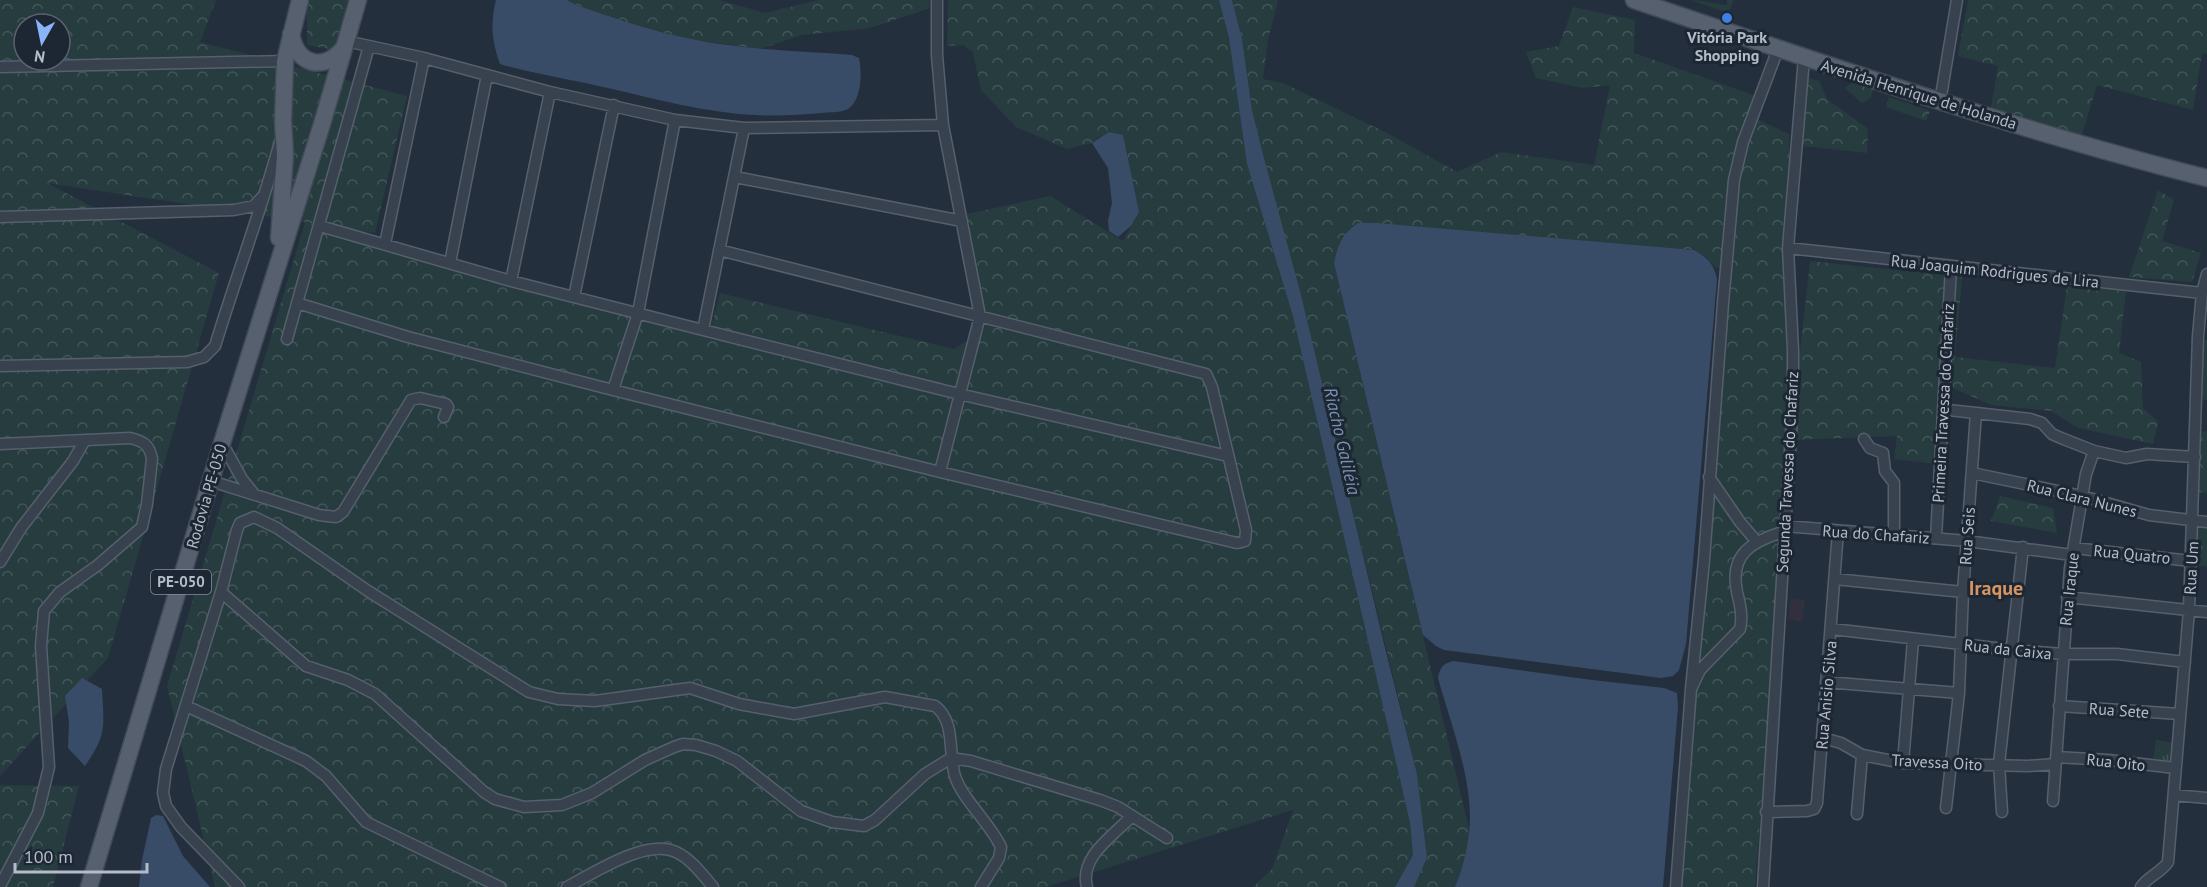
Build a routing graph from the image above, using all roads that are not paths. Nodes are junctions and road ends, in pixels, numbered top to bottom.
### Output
1 (300, 0) edge
2 (358, 0) edge
3 (937, 0) edge
4 (1634, 0) edge
5 (1957, 0) edge
6 (291, 34) junction
7 (345, 45) junction
8 (369, 46) junction
9 (1778, 49) junction
10 (424, 58) junction
11 (1804, 58) junction
12 (285, 61) junction
13 (0, 67) edge
14 (487, 75) junction
15 (550, 92) junction
16 (1940, 102) junction
17 (614, 105) junction
18 (675, 120) junction
19 (943, 125) junction
20 (744, 128) junction
21 (284, 130) junction
22 (735, 177) junction
23 (2207, 178) edge
24 (265, 193) junction
25 (0, 217) edge
26 (962, 221) junction
27 (320, 226) junction
28 (385, 244) junction
29 (1788, 248) junction
30 (719, 250) junction
31 (450, 263) junction
32 (1951, 267) junction
33 (2207, 274) edge
34 (274, 278) junction
35 (511, 281) junction
36 (2202, 293) junction
37 (574, 297) junction
38 (297, 303) junction
39 (638, 313) junction
40 (980, 316) junction
41 (702, 330) junction
42 (2203, 337) edge
43 (287, 339) dead end
44 (0, 366) edge
45 (613, 390) junction
46 (959, 394) junction
47 (1948, 410) dead end
48 (1976, 413) junction
49 (444, 417) dead end
50 (2202, 425) edge
51 (1864, 439) dead end
52 (85, 440) junction
53 (222, 443) junction
54 (1, 446) edge
55 (2094, 451) junction
56 (1228, 456) junction
57 (2195, 457) junction
58 (940, 472) junction
59 (1972, 473) junction
60 (1709, 477) junction
61 (211, 481) junction
62 (254, 494) junction
63 (2082, 496) junction
64 (2193, 520) junction
65 (2207, 522) edge
66 (1785, 529) junction
67 (1838, 531) junction
68 (1894, 535) junction
69 (1936, 538) junction
70 (1967, 541) junction
71 (1757, 542) junction
72 (2023, 547) junction
73 (2073, 551) junction
74 (2191, 561) junction
75 (0, 562) edge
76 (1835, 579) junction
77 (221, 592) junction
78 (1963, 592) junction
79 (2067, 597) junction
80 (2189, 610) junction
81 (2207, 612) edge
82 (1832, 629) junction
83 (1913, 640) junction
84 (1962, 644) junction
85 (2013, 650) junction
86 (2063, 654) junction
87 (2185, 662) junction
88 (1826, 682) junction
89 (1692, 689) junction
90 (1910, 691) junction
91 (1959, 693) junction
92 (2059, 705) junction
93 (186, 706) junction
94 (2180, 714) junction
95 (1822, 738) junction
96 (1862, 755) junction
97 (951, 758) junction
98 (2056, 760) junction
99 (1903, 763) junction
100 (1950, 764) junction
101 (1999, 764) junction
102 (2175, 768) junction
103 (2174, 795) junction
104 (2207, 798) edge
105 (2053, 801) dead end
106 (1946, 808) dead end
107 (1766, 812) junction
108 (2001, 812) dead end
109 (1857, 814) dead end
110 (1132, 816) junction
111 (1167, 838) dead end
112 (0, 886) edge
113 (712, 886) edge
114 (89, 887) edge
115 (239, 887) edge
116 (500, 887) edge
117 (567, 887) edge
118 (981, 887) edge
119 (1087, 887) edge
120 (1676, 887) edge
121 (1762, 887) edge
122 (2141, 887) edge

1 - 6 main road, Rodovia PE-050 / PE-050
2 - 7 main road, Rodovia PE-050 / PE-050
3 - 19 street
4 - 9 main road, Avenida Henrique de Holanda
5 - 16 street
6 - 7 main road
6 - 12 main road, Rodovia PE-050 / PE-050
7 - 8 street
7 - 34 main road, Rodovia PE-050 / PE-050
8 - 10 street
8 - 27 street
9 - 11 main road, Avenida Henrique de Holanda
9 - 60 street
10 - 14 street
10 - 28 street
11 - 16 main road, Avenida Henrique de Holanda
11 - 29 street, Segunda Travessa do Chafariz
12 - 13 street
12 - 21 main road, Rodovia PE-050 / PE-050
14 - 15 street
14 - 31 street
15 - 17 street
15 - 35 street
16 - 23 main road, Avenida Henrique de Holanda
17 - 18 street
17 - 37 street
18 - 20 street
18 - 39 street
19 - 20 street
19 - 26 street
20 - 22 street
21 - 24 street
21 - 34 main road, Rodovia PE-050 / PE-050
22 - 26 street
22 - 30 street
24 - 25 street
24 - 44 street
26 - 40 street
27 - 28 street
27 - 38 street
28 - 31 street
29 - 32 street, Rua Joaquim Rodrigues de Lira
29 - 66 street, Segunda Travessa do Chafariz
30 - 40 street
30 - 41 street
31 - 35 street
32 - 36 street, Rua Joaquim Rodrigues de Lira
32 - 69 street, Primeira Travessa do Chafariz
33 - 36 street, Rua Um
34 - 53 main road, Rodovia PE-050 / PE-050
35 - 37 street
36 - 42 street, Rua Um
37 - 39 street
38 - 43 street
38 - 45 street
39 - 41 street
39 - 45 street
40 - 46 street
40 - 56 street
41 - 46 street
42 - 50 street, Rua Um
45 - 58 street
46 - 56 street
46 - 58 street
47 - 48 street
48 - 55 street
48 - 59 street, Rua Seis
49 - 62 street
50 - 57 street, Rua Um
51 - 68 street
52 - 54 street
52 - 75 street
52 - 112 street
53 - 61 main road, Rodovia PE-050 / PE-050
53 - 62 street
55 - 57 street
55 - 63 street, Rua Iraque
56 - 58 street
57 - 64 street, Rua Um
59 - 63 street, Rua Clara Nunes
59 - 70 street, Rua Seis
60 - 71 street
60 - 89 street
61 - 62 street
61 - 114 main road, Rodovia PE-050 / PE-050
63 - 64 street, Rua Clara Nunes
63 - 73 street, Rua Iraque
64 - 65 street, Rua Clara Nunes
64 - 74 street, Rua Um
66 - 67 street, Rua do Chafariz
66 - 71 street
66 - 107 street, Segunda Travessa do Chafariz
67 - 68 street, Rua do Chafariz
67 - 76 street, Rua Anisio Silva
68 - 69 street, Rua do Chafariz
69 - 70 street, Rua do Chafariz
70 - 72 street, Rua do Chafariz
70 - 78 street, Rua Seis
71 - 89 street
72 - 73 street, Rua Quatro
72 - 85 street
73 - 74 street, Rua Quatro
73 - 79 street, Rua Iraque
74 - 80 street, Rua Um
76 - 78 street
76 - 82 street, Rua Anisio Silva
77 - 93 street
77 - 97 street
77 - 97 street
78 - 84 street, Rua Seis
79 - 80 street
79 - 86 street, Rua Iraque
80 - 81 street
80 - 87 street, Rua Um
82 - 83 street, Rua da Caixa
82 - 88 street, Rua Anisio Silva
83 - 84 street, Rua da Caixa
83 - 90 street
84 - 85 street, Rua da Caixa
84 - 91 street, Rua Seis
85 - 86 street, Rua da Caixa
85 - 101 street
86 - 87 street, Rua da Caixa
86 - 92 street, Rua Iraque
87 - 94 street, Rua Um
88 - 90 street
88 - 95 street, Rua Anisio Silva
89 - 120 street
90 - 91 street
90 - 99 street
91 - 100 street, Rua Seis
92 - 94 street, Rua Sete
92 - 98 street, Rua Iraque
93 - 115 street
93 - 116 street
94 - 102 street, Rua Um
95 - 96 street, Travessa Oito
95 - 107 street, Rua Anisio Silva
96 - 99 street, Travessa Oito
96 - 109 street
97 - 110 street
97 - 118 street
98 - 101 street, Travessa Oito
98 - 102 street, Rua Oito
98 - 105 street, Rua Iraque
99 - 100 street, Travessa Oito
100 - 101 street, Travessa Oito
100 - 106 street, Rua Seis
101 - 108 street
102 - 103 street, Rua Um
103 - 104 street
103 - 122 street, Rua Um
107 - 121 street, Segunda Travessa do Chafariz
110 - 111 street
110 - 119 street
113 - 117 street

